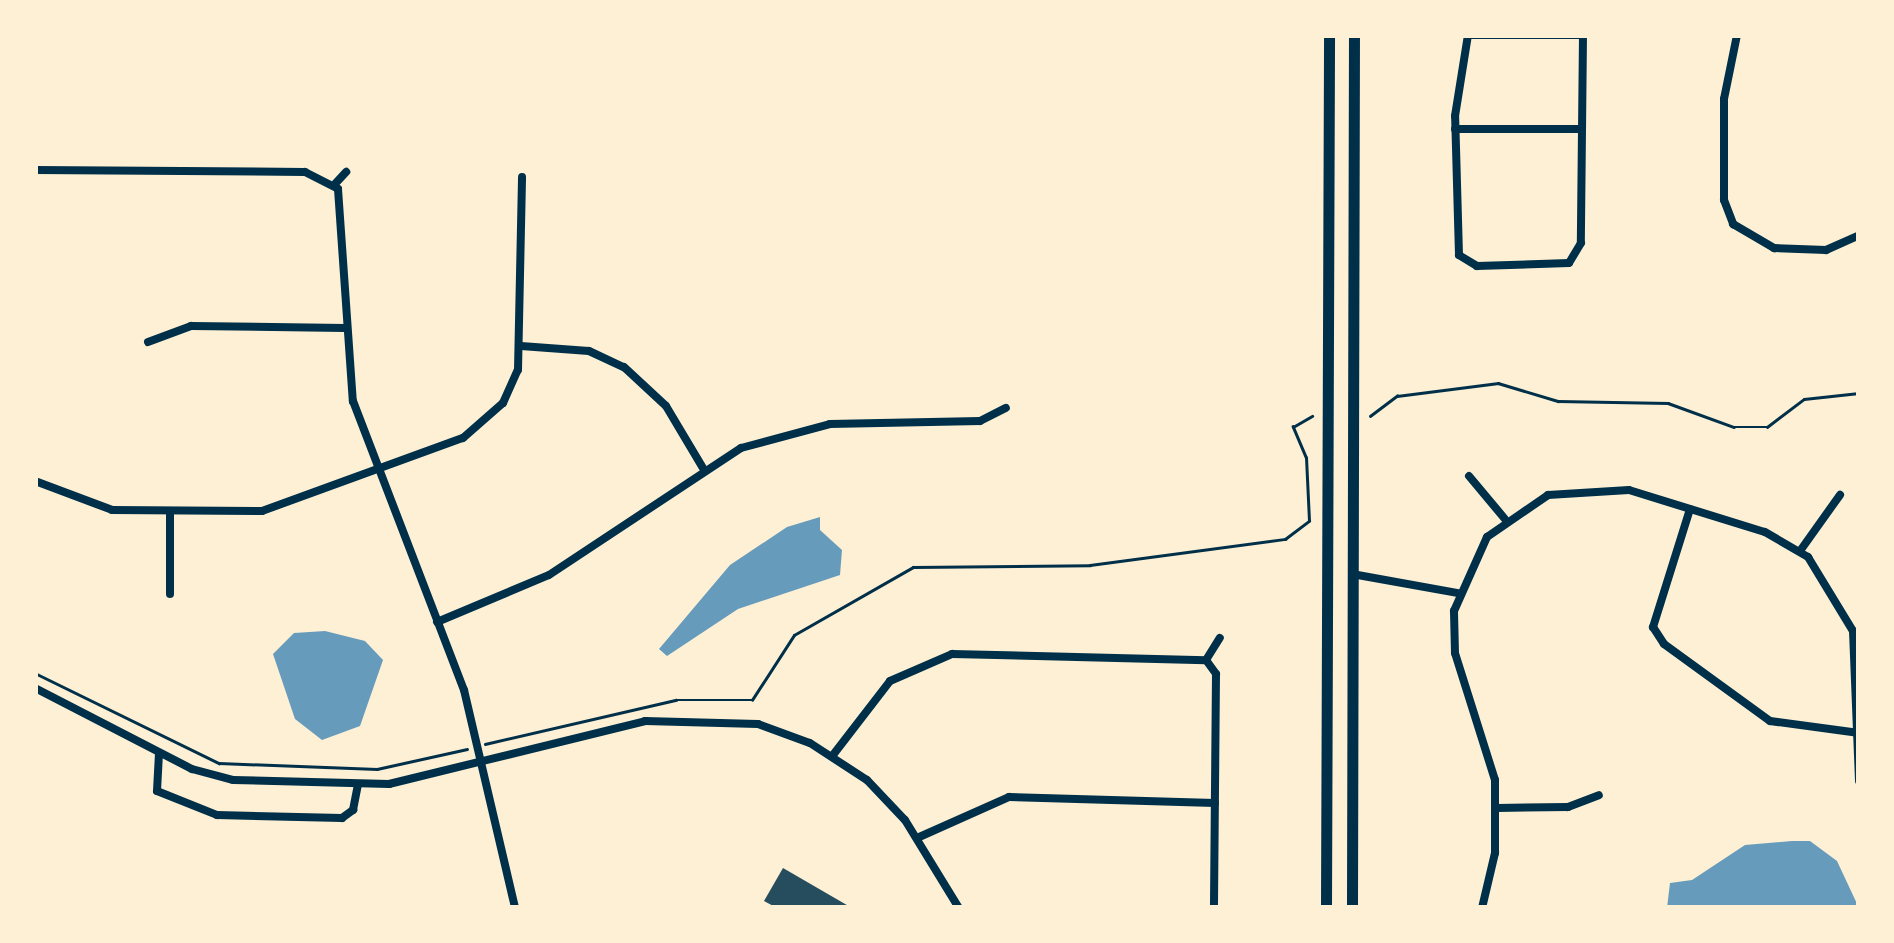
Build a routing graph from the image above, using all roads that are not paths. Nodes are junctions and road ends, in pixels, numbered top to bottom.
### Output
1 (1329, 35) edge
2 (1354, 35) edge
3 (1468, 35) edge
4 (1583, 35) edge
5 (1737, 35) edge
6 (1456, 129) junction
7 (1581, 129) junction
8 (35, 170) edge
9 (346, 172) dead end
10 (522, 177) dead end
11 (334, 185) junction
12 (1859, 236) edge
13 (1750, 240) junction
14 (1741, 251) dead end
15 (1579, 252) junction
16 (1588, 257) dead end
17 (346, 328) junction
18 (148, 342) dead end
19 (521, 346) junction
20 (1006, 408) dead end
21 (704, 468) junction
22 (377, 474) junction
23 (1469, 476) dead end
24 (35, 481) edge
25 (1840, 494) dead end
26 (1690, 508) junction
27 (170, 511) junction
28 (1505, 519) junction
29 (1800, 551) junction
30 (1352, 574) junction
31 (1458, 593) junction
32 (170, 594) dead end
33 (437, 622) junction
34 (1220, 638) dead end
35 (1206, 660) junction
36 (35, 688) edge
37 (1855, 733) edge
38 (159, 753) junction
39 (833, 755) junction
40 (482, 762) junction
41 (1859, 781) edge
42 (358, 784) junction
43 (1599, 795) dead end
44 (1215, 803) junction
45 (1497, 808) junction
46 (917, 838) junction
47 (515, 908) edge
48 (960, 908) edge
49 (1214, 908) edge
50 (1326, 908) edge
51 (1352, 908) edge
52 (1482, 908) edge

1 - 50 main road
2 - 30 main road
3 - 4 street
3 - 6 street
4 - 7 street
5 - 13 street
6 - 7 street
6 - 15 street
7 - 15 street
8 - 11 street
9 - 11 street
10 - 19 street
11 - 17 street
12 - 13 street
13 - 14 street
15 - 16 street
17 - 18 street
17 - 22 street
19 - 21 street
19 - 22 street
20 - 21 street
21 - 33 street
22 - 27 street
22 - 33 street
23 - 28 street
24 - 27 street
25 - 29 street
26 - 28 street
26 - 29 street
26 - 37 street
27 - 32 street
28 - 31 street
29 - 37 street
30 - 31 street
30 - 51 main road
31 - 45 street
33 - 40 street
34 - 35 street
35 - 39 street
35 - 44 street
36 - 38 street
37 - 41 street
38 - 42 street
38 - 42 street
39 - 40 street
39 - 46 street
40 - 42 street
40 - 47 street
43 - 45 street
44 - 46 street
44 - 49 street
45 - 52 street
46 - 48 street

